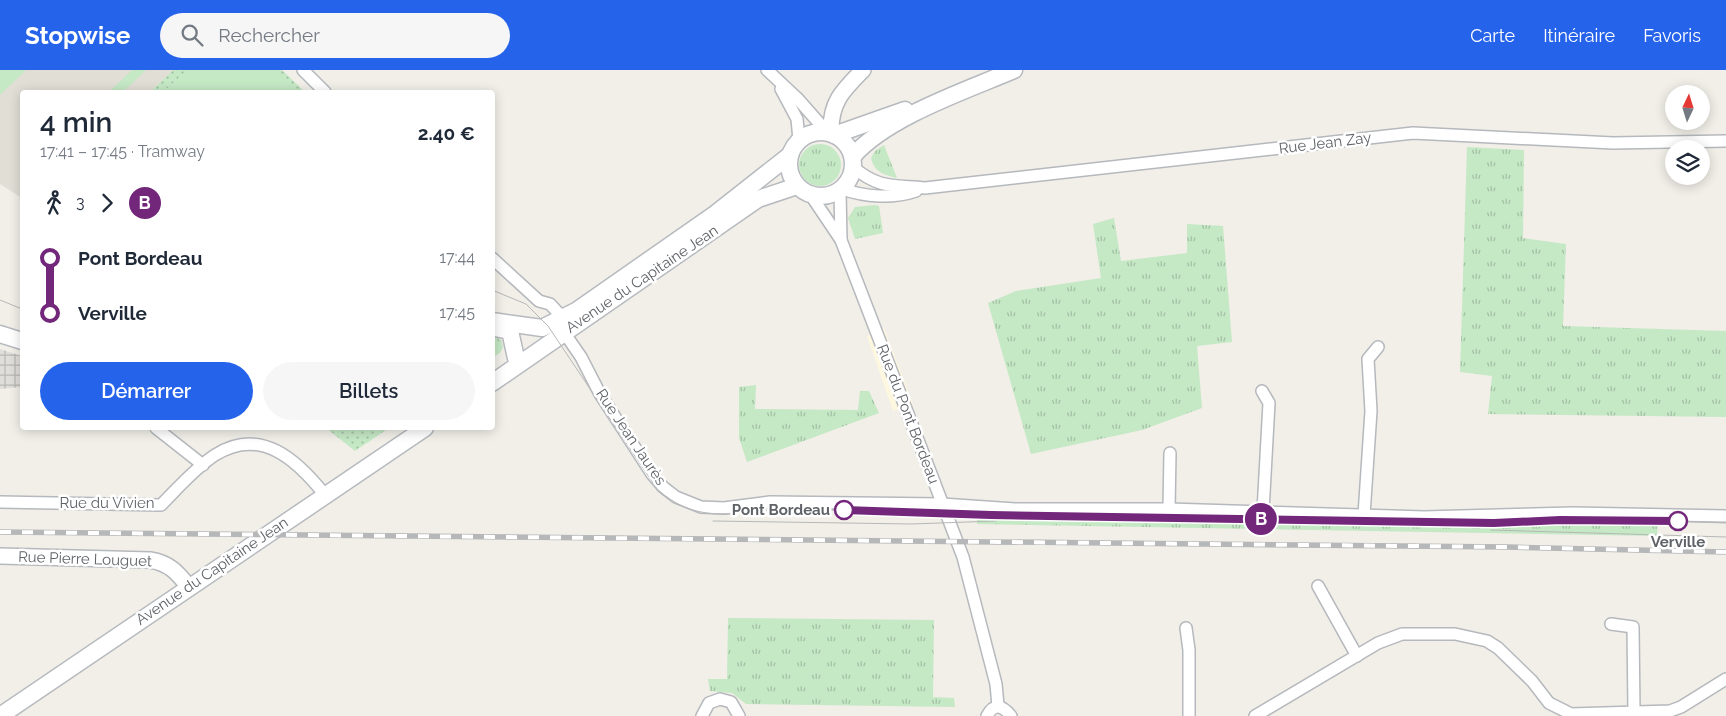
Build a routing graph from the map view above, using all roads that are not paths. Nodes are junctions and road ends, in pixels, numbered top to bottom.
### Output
1 (303, 70) edge
2 (767, 70) edge
3 (863, 70) edge
4 (1014, 70) edge
5 (776, 81) junction
6 (323, 90) edge
7 (943, 100) junction
8 (831, 133) junction
9 (800, 140) junction
10 (1726, 140) edge
11 (790, 155) junction
12 (853, 162) junction
13 (925, 188) junction
14 (804, 190) junction
15 (841, 190) junction
16 (841, 240) junction
17 (495, 261) edge
18 (495, 322) edge
19 (495, 328) edge
20 (554, 328) junction
21 (510, 331) junction
22 (0, 334) edge
23 (20, 340) edge
24 (0, 341) edge
25 (20, 347) edge
26 (1378, 348) dead end
27 (516, 358) junction
28 (495, 372) edge
29 (495, 380) edge
30 (1262, 391) dead end
31 (159, 430) edge
32 (411, 430) edge
33 (422, 430) edge
34 (1170, 453) dead end
35 (203, 465) junction
36 (323, 493) junction
37 (0, 502) edge
38 (942, 504) junction
39 (1169, 509) junction
40 (1263, 511) junction
41 (1364, 515) junction
42 (1726, 516) edge
43 (0, 556) edge
44 (187, 585) junction
45 (1318, 586) dead end
46 (1611, 624) dead end
47 (1186, 628) dead end
48 (1357, 656) junction
49 (1726, 679) edge
50 (998, 706) junction
51 (0, 707) edge
52 (1551, 711) edge
53 (1634, 712) junction
54 (0, 716) edge
55 (702, 716) edge
56 (739, 716) edge
57 (986, 716) edge
58 (1011, 716) edge
59 (1189, 716) edge
60 (1255, 716) edge

1 - 6 street
2 - 5 street
3 - 8 street
4 - 7 main road
5 - 8 street
5 - 9 street
7 - 8 main road
7 - 12 main road
8 - 9 main road
8 - 12 main road
9 - 11 main road
10 - 13 street, Rue Jean Zay
11 - 14 main road
11 - 20 main road, Avenue du Capitaine Jean
12 - 13 street, Rue Jean Zay
12 - 15 main road
13 - 15 street, Rue Jean Zay
14 - 15 main road
14 - 16 street, Rue du Pont Bordeau
14 - 20 main road, Avenue du Capitaine Jean
15 - 16 street, Rue du Pont Bordeau
16 - 38 street, Rue du Pont Bordeau
17 - 20 street, Rue Jean Jaurès
18 - 20 main road
19 - 21 main road
20 - 21 main road
20 - 27 main road, Avenue du Capitaine Jean
20 - 29 main road, Avenue du Capitaine Jean
20 - 38 street, Rue Jean Jaurès
21 - 27 main road
22 - 23 main road
24 - 25 main road
26 - 41 street
27 - 28 main road, Avenue du Capitaine Jean
30 - 40 street
31 - 35 street
32 - 36 main road, Avenue du Capitaine Jean
33 - 36 main road, Avenue du Capitaine Jean
34 - 39 street
35 - 36 street, Rue du Vivien
35 - 37 street, Rue du Vivien
36 - 44 main road, Avenue du Capitaine Jean
38 - 39 street, Rue Jean Jaurès
38 - 50 street, Rue du Pont Bordeau
39 - 40 street, Rue Jean Jaurès
40 - 41 street, Rue Jean Jaurès
41 - 42 street, Rue Jean Jaurès
43 - 44 street, Rue Pierre Louguet
44 - 51 main road, Avenue du Capitaine Jean
44 - 54 main road, Avenue du Capitaine Jean
45 - 48 street
46 - 53 street
47 - 59 street
48 - 52 street
48 - 60 street
49 - 53 street
50 - 57 street
50 - 58 street
52 - 53 street
55 - 56 street

